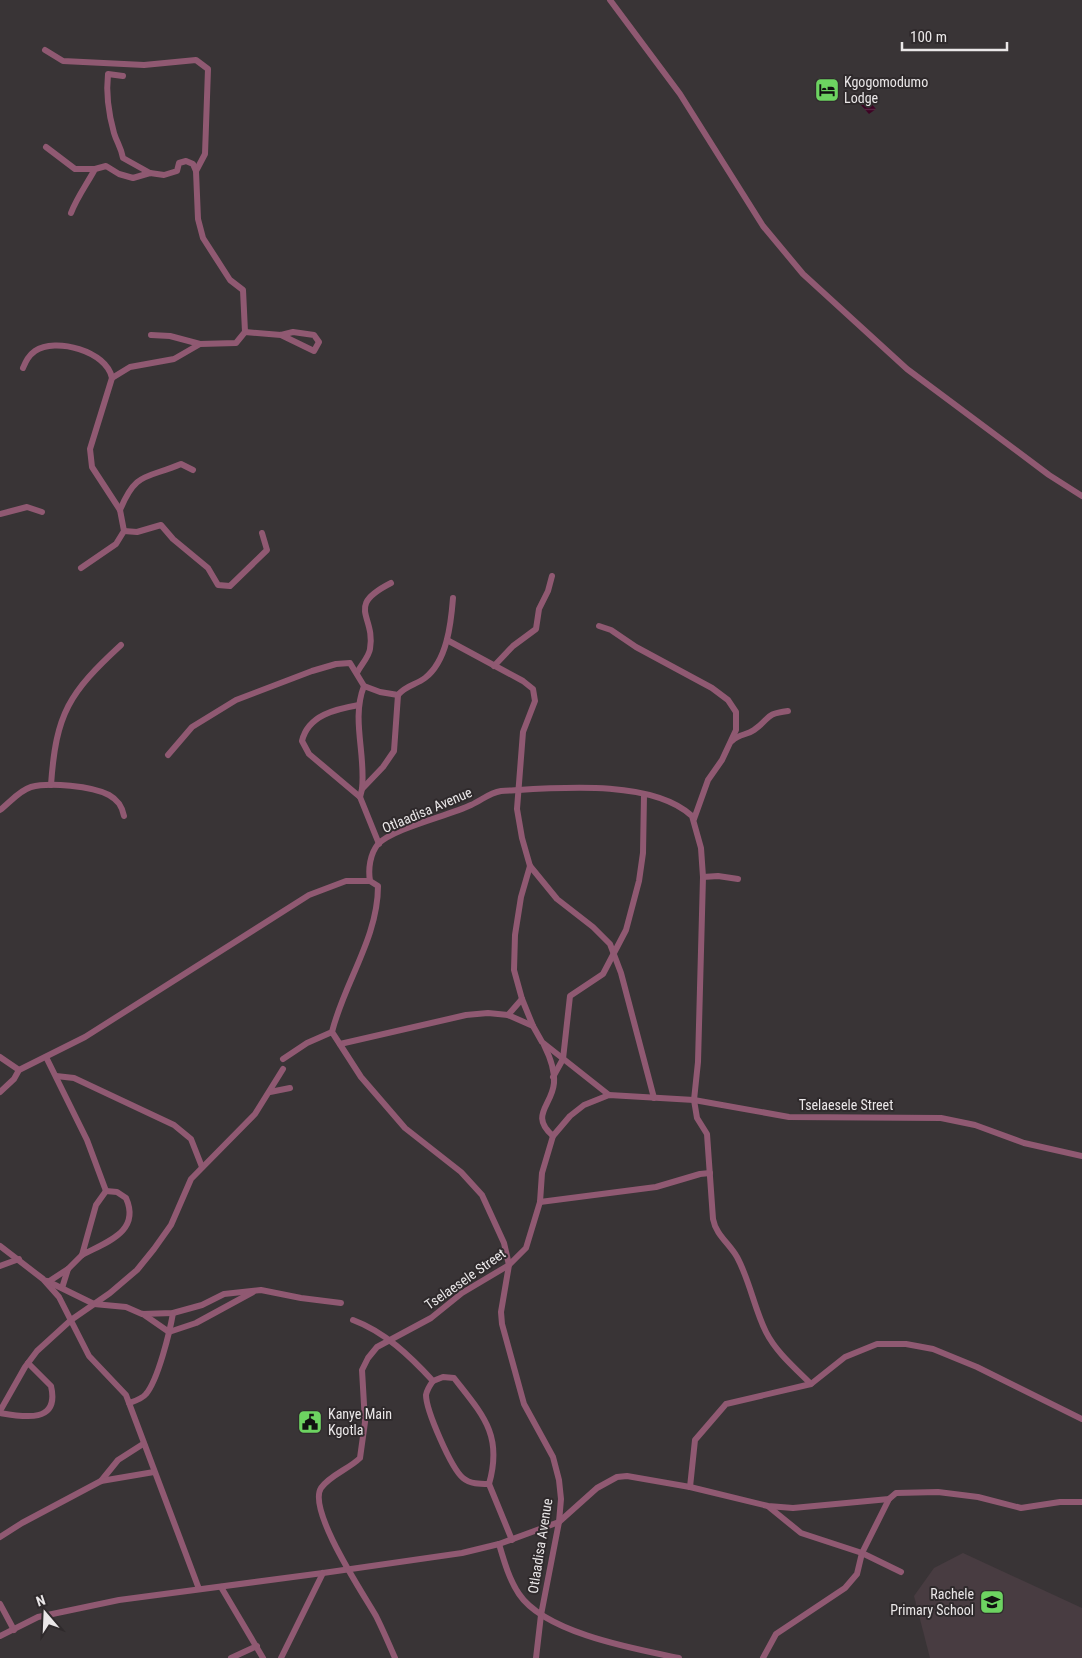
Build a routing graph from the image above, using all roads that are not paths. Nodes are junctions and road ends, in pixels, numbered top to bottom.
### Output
1 (610, 0) edge
2 (45, 50) dead end
3 (123, 76) dead end
4 (46, 147) dead end
5 (95, 169) junction
6 (196, 171) junction
7 (150, 173) junction
8 (71, 213) dead end
9 (246, 332) junction
10 (151, 335) dead end
11 (281, 335) junction
12 (200, 344) junction
13 (23, 368) dead end
14 (112, 378) junction
15 (193, 470) dead end
16 (1082, 496) edge
17 (120, 510) junction
18 (42, 512) dead end
19 (0, 514) edge
20 (124, 531) junction
21 (262, 533) dead end
22 (81, 568) dead end
23 (552, 576) dead end
24 (391, 583) dead end
25 (453, 598) dead end
26 (599, 626) dead end
27 (447, 640) junction
28 (121, 645) dead end
29 (494, 666) junction
30 (357, 674) junction
31 (364, 686) junction
32 (398, 695) junction
33 (359, 705) junction
34 (788, 711) dead end
35 (731, 741) junction
36 (168, 755) dead end
37 (51, 785) junction
38 (362, 789) junction
39 (517, 790) junction
40 (644, 795) junction
41 (360, 797) junction
42 (0, 810) edge
43 (124, 816) dead end
44 (694, 818) junction
45 (379, 844) junction
46 (530, 866) junction
47 (703, 877) junction
48 (738, 880) dead end
49 (370, 881) junction
50 (614, 953) junction
51 (522, 999) junction
52 (508, 1015) junction
53 (534, 1026) junction
54 (332, 1032) junction
55 (542, 1042) junction
56 (340, 1044) junction
57 (0, 1057) edge
58 (46, 1057) junction
59 (283, 1059) dead end
60 (563, 1059) junction
61 (283, 1069) dead end
62 (19, 1070) junction
63 (56, 1076) junction
64 (554, 1077) junction
65 (290, 1088) dead end
66 (0, 1092) edge
67 (270, 1092) junction
68 (609, 1095) junction
69 (654, 1098) junction
70 (694, 1100) junction
71 (553, 1136) junction
72 (1082, 1156) edge
73 (202, 1167) junction
74 (710, 1173) junction
75 (106, 1191) junction
76 (540, 1202) junction
77 (0, 1246) edge
78 (82, 1255) junction
79 (19, 1259) junction
80 (0, 1266) edge
81 (509, 1266) junction
82 (68, 1270) junction
83 (46, 1280) junction
84 (62, 1288) junction
85 (256, 1290) junction
86 (341, 1303) dead end
87 (94, 1304) junction
88 (202, 1305) junction
89 (173, 1313) junction
90 (142, 1314) junction
91 (208, 1316) junction
92 (71, 1320) junction
93 (353, 1320) dead end
94 (169, 1332) junction
95 (391, 1342) junction
96 (28, 1363) junction
97 (433, 1381) junction
98 (811, 1384) junction
99 (129, 1403) junction
100 (0, 1412) edge
101 (1082, 1418) edge
102 (143, 1444) junction
103 (154, 1472) junction
104 (101, 1480) junction
105 (489, 1484) junction
106 (690, 1486) junction
107 (889, 1499) junction
108 (1082, 1502) edge
109 (768, 1506) junction
110 (559, 1522) junction
111 (0, 1538) edge
112 (512, 1540) junction
113 (499, 1544) junction
114 (862, 1553) junction
115 (346, 1568) junction
116 (901, 1572) dead end
117 (323, 1573) junction
118 (221, 1586) junction
119 (199, 1589) junction
120 (0, 1604) edge
121 (541, 1615) junction
122 (14, 1630) junction
123 (0, 1636) edge
124 (257, 1646) junction
125 (767, 1656) edge
126 (231, 1658) edge
127 (263, 1658) edge
128 (281, 1658) edge
129 (395, 1658) edge
130 (536, 1658) edge
131 (679, 1658) edge

1 - 16 street
2 - 6 street
3 - 7 street
4 - 5 street
5 - 7 street
5 - 8 street
6 - 7 street
6 - 9 street
9 - 11 street
9 - 12 street
10 - 12 street
11 - 11 street
12 - 14 street
13 - 14 street
14 - 17 street
15 - 17 street
17 - 20 street
18 - 19 street
20 - 21 street
20 - 22 street
23 - 29 street
24 - 30 street
25 - 27 street
26 - 35 street
27 - 29 street
27 - 32 street
28 - 37 street
29 - 39 street
30 - 31 street
30 - 36 street
31 - 32 street
31 - 33 street
32 - 38 street
33 - 38 street
33 - 41 street
34 - 35 street
35 - 44 street
37 - 42 street
37 - 43 street
38 - 41 street
39 - 40 street, Otlaadisa Avenue
39 - 45 street, Otlaadisa Avenue
39 - 46 street
40 - 44 street, Otlaadisa Avenue
40 - 50 street
41 - 45 street
44 - 47 street
45 - 49 street, Otlaadisa Avenue
46 - 50 street
46 - 51 street
47 - 48 street
47 - 70 street
49 - 54 street, Otlaadisa Avenue
49 - 58 street
50 - 60 street
50 - 69 street
51 - 52 street
51 - 53 street
52 - 53 street
52 - 56 street
53 - 55 street
54 - 56 street, Otlaadisa Avenue
54 - 59 street
55 - 60 street
55 - 64 street
56 - 81 street, Otlaadisa Avenue
57 - 62 street
58 - 62 street
58 - 63 street
60 - 64 street
60 - 68 street
61 - 67 street
62 - 66 street
63 - 73 street
63 - 75 street
64 - 71 street
65 - 67 street
67 - 73 street
68 - 69 street, Tselaesele Street
68 - 71 street, Tselaesele Street
69 - 70 street, Tselaesele Street
70 - 72 street, Tselaesele Street
70 - 74 street
71 - 76 street, Tselaesele Street
73 - 87 street
74 - 76 street
74 - 98 street
75 - 78 street
75 - 78 street
76 - 81 street, Tselaesele Street
77 - 79 street
78 - 82 street
79 - 80 street
79 - 83 street
81 - 95 street, Tselaesele Street
81 - 110 street, Otlaadisa Avenue
82 - 83 street
82 - 84 street
83 - 84 street
83 - 92 street
84 - 87 street
85 - 86 street
85 - 88 street
85 - 91 street
87 - 90 street
87 - 92 street
88 - 89 street
88 - 91 street
89 - 90 street
89 - 94 street
90 - 94 street
91 - 94 street
92 - 96 street
92 - 99 street
93 - 95 street
94 - 99 street
95 - 97 street
95 - 115 street, Tselaesele Street
96 - 100 street
96 - 100 street
97 - 105 street
97 - 105 street
98 - 101 street
98 - 106 street
99 - 102 street
102 - 103 street
102 - 104 street
103 - 104 street
103 - 119 street
104 - 111 street
105 - 112 street
106 - 109 street
106 - 110 street
107 - 108 street
107 - 109 street
107 - 114 street
109 - 114 street
110 - 112 street
110 - 121 street, Otlaadisa Avenue
112 - 113 street
113 - 115 street
113 - 121 street
114 - 116 street
114 - 125 street
115 - 117 street
115 - 129 street, Tselaesele Street
117 - 118 street
117 - 128 street
118 - 119 street
118 - 124 street
119 - 122 street
120 - 122 street
121 - 130 street, Otlaadisa Avenue
121 - 131 street
122 - 123 street
124 - 126 street
124 - 127 street

